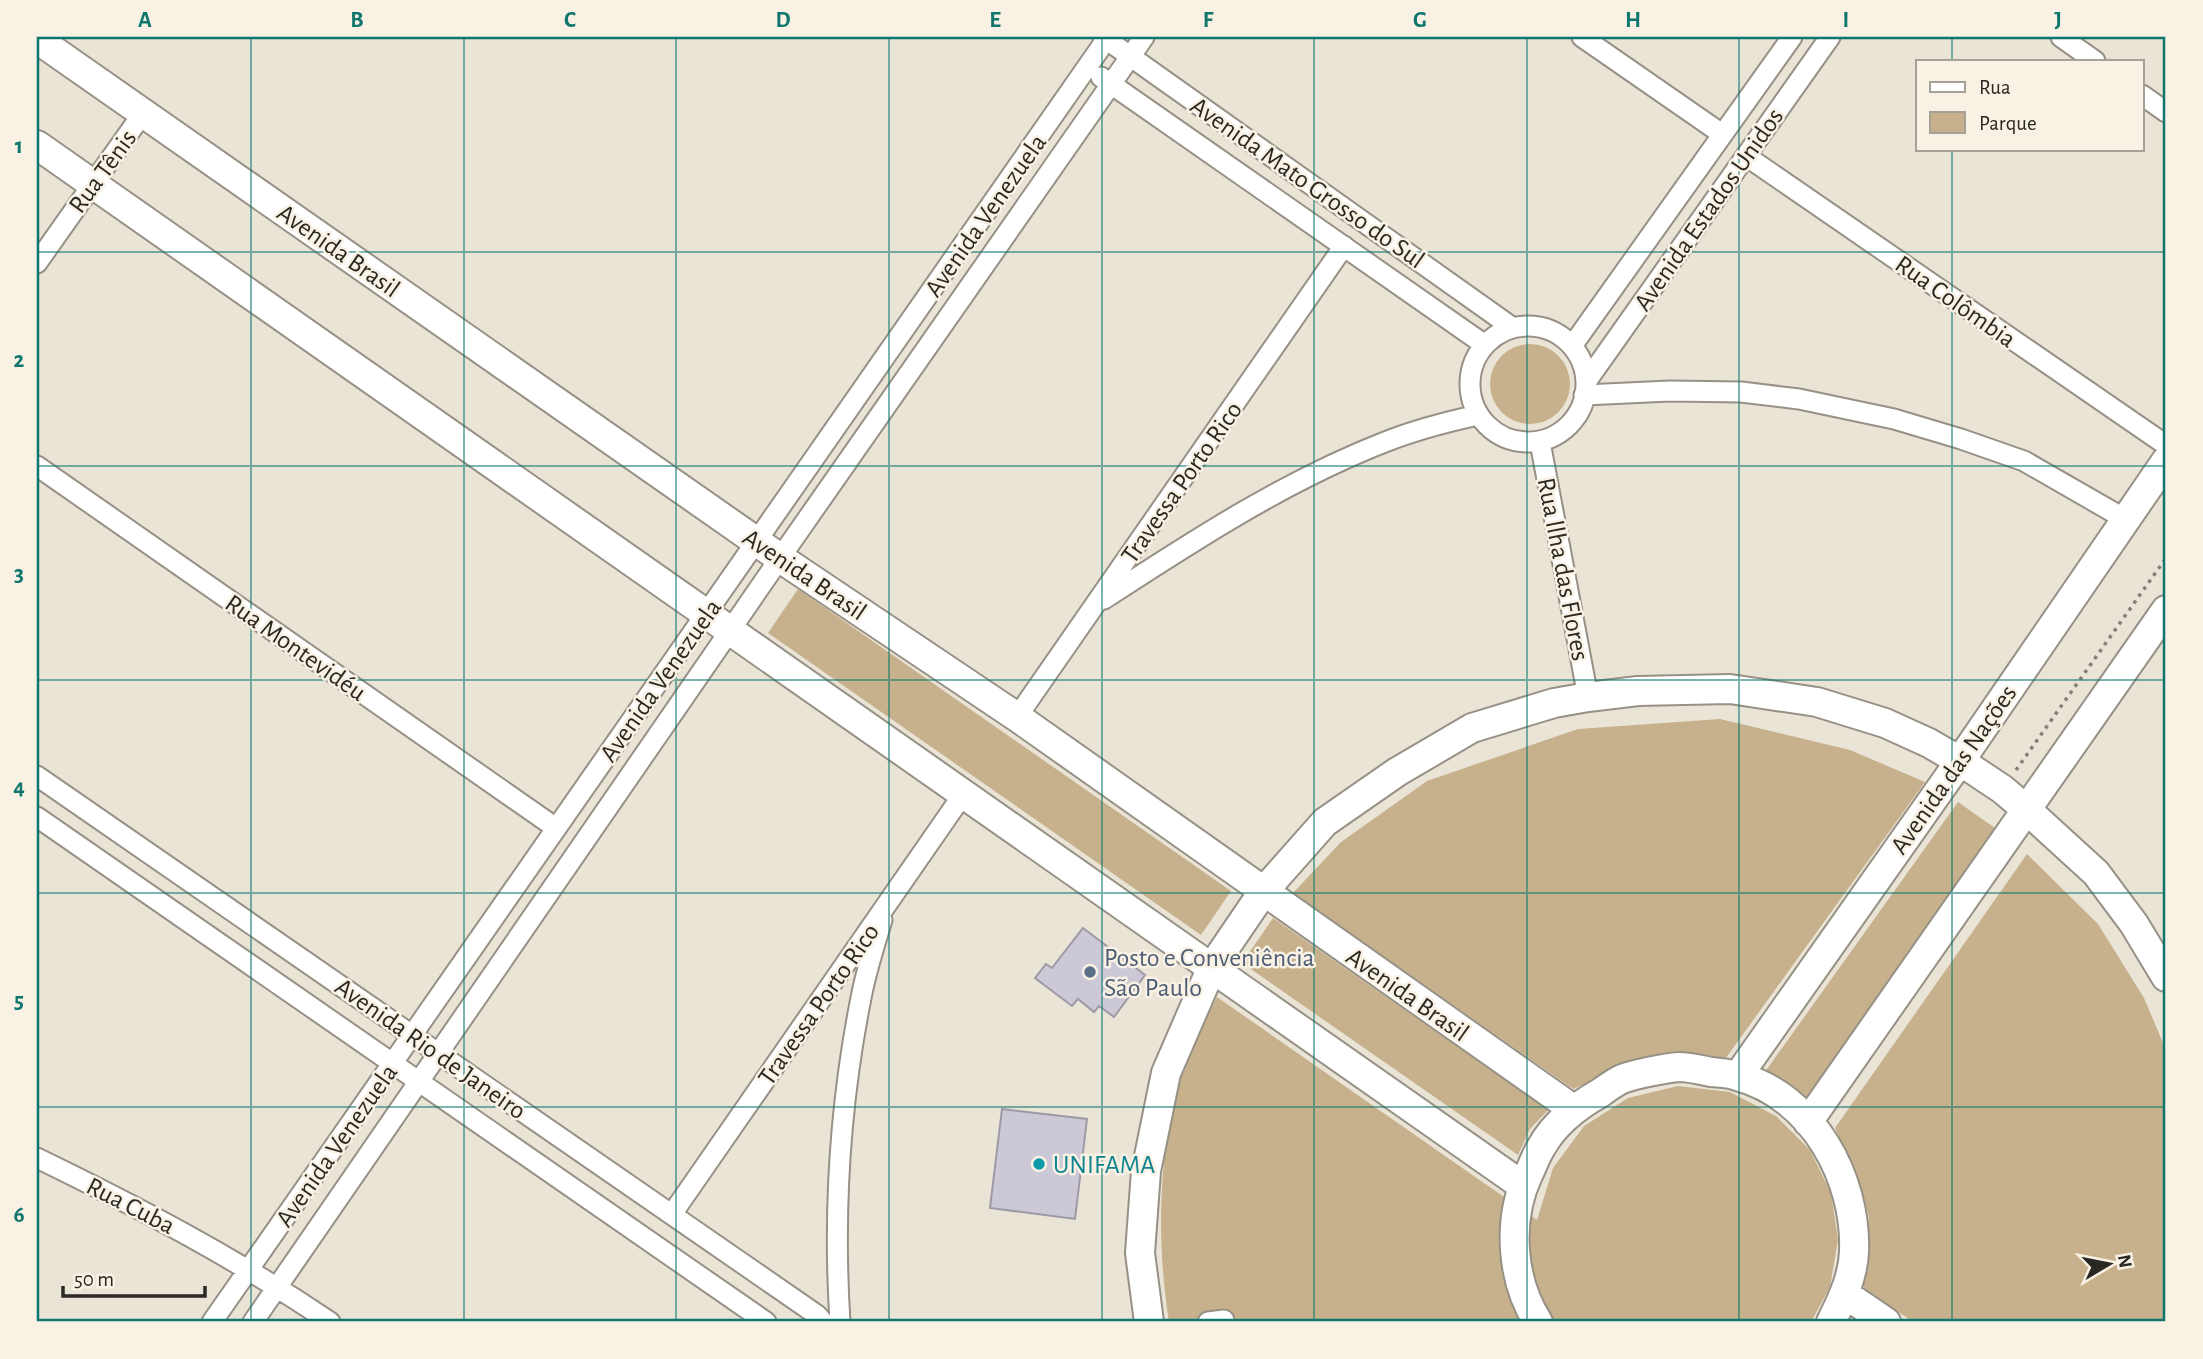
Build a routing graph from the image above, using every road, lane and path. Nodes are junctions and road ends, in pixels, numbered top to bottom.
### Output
1 (1106, 37) edge
2 (1144, 37) edge
3 (1582, 37) edge
4 (1792, 37) edge
5 (1830, 37) edge
6 (2061, 37) edge
7 (37, 39) edge
8 (1131, 56) junction
9 (2094, 60) edge
10 (1087, 68) junction
11 (1111, 84) junction
12 (2144, 96) edge
13 (2166, 112) edge
14 (144, 113) junction
15 (1722, 134) junction
16 (37, 145) edge
17 (1746, 156) junction
18 (93, 184) junction
19 (1344, 246) junction
20 (37, 263) edge
21 (1513, 328) junction
22 (1485, 345) junction
23 (1572, 346) junction
24 (1585, 388) junction
25 (1478, 415) junction
26 (1540, 442) junction
27 (2166, 445) edge
28 (2166, 461) edge
29 (37, 466) edge
30 (2125, 519) junction
31 (757, 541) junction
32 (780, 558) junction
33 (2166, 558) edge
34 (1095, 605) junction
35 (2166, 610) edge
36 (707, 614) junction
37 (730, 630) junction
38 (1588, 697) junction
39 (1017, 717) junction
40 (1960, 761) junction
41 (37, 776) edge
42 (2002, 789) junction
43 (964, 793) junction
44 (2027, 810) junction
45 (37, 817) edge
46 (556, 828) junction
47 (1263, 892) junction
48 (886, 906) junction
49 (1212, 967) junction
50 (2166, 977) edge
51 (413, 1035) junction
52 (439, 1053) junction
53 (393, 1063) junction
54 (1738, 1076) junction
55 (419, 1082) junction
56 (1573, 1109) junction
57 (1808, 1122) junction
58 (37, 1158) edge
59 (1523, 1186) junction
60 (672, 1214) junction
61 (248, 1269) junction
62 (278, 1287) junction
63 (1845, 1294) junction
64 (212, 1322) edge
65 (253, 1322) edge
66 (330, 1322) edge
67 (766, 1322) edge
68 (823, 1322) edge
69 (840, 1322) edge
70 (1149, 1322) edge
71 (1538, 1322) edge
72 (1831, 1322) edge
73 (1886, 1322) edge

1 - 8 street, Avenida Mato Grosso do Sul
1 - 10 street, Avenida Venezuela
2 - 8 street, Avenida Venezuela
3 - 15 street
4 - 15 street, Avenida Estados Unidos
5 - 17 street, Avenida Estados Unidos
6 - 9 street
7 - 14 main road, Avenida Brasil
8 - 11 street, Avenida Venezuela
8 - 21 street, Avenida Mato Grosso do Sul
10 - 11 street, Avenida Mato Grosso do Sul
10 - 31 street, Avenida Venezuela
11 - 19 street, Avenida Mato Grosso do Sul
11 - 32 street, Avenida Venezuela
12 - 13 street
14 - 18 street, Rua Tênis
14 - 31 main road, Avenida Brasil
15 - 23 street, Avenida Estados Unidos
16 - 18 main road
17 - 24 street, Avenida Estados Unidos
17 - 27 street, Rua Colômbia
18 - 20 street, Rua Tênis
18 - 36 main road
19 - 22 street, Avenida Mato Grosso do Sul
19 - 34 street, Travessa Porto Rico
21 - 22 street
21 - 23 street
22 - 25 street
23 - 24 street
24 - 26 street
24 - 30 street
25 - 26 street
25 - 34 street
26 - 38 street, Rua llha das Flores
28 - 30 main road, Avenida das Nações
29 - 46 street, Rua Montevidéu
30 - 40 main road, Avenida das Nações
31 - 32 main road, Avenida Brasil
31 - 36 street, Avenida Venezuela
32 - 37 street, Avenida Venezuela
32 - 39 main road, Avenida Brasil
33 - 42 path
34 - 39 street, Travessa Porto Rico
35 - 44 main road
36 - 37 main road
36 - 46 street, Avenida Venezuela
37 - 43 main road
37 - 52 street, Avenida Venezuela
38 - 40 main road
38 - 47 main road
39 - 47 main road, Avenida Brasil
40 - 42 main road
40 - 54 main road, Avenida das Nações
41 - 51 street, Avenida Rio de Janeiro
42 - 44 main road
43 - 48 street, Travessa Porto Rico
43 - 49 main road
44 - 50 main road
44 - 57 main road
45 - 53 street, Avenida Rio de Janeiro
46 - 51 street, Avenida Venezuela
47 - 49 main road
47 - 56 main road, Avenida Brasil
48 - 60 street, Travessa Porto Rico
48 - 69 street
49 - 59 main road
49 - 70 main road
51 - 52 street, Avenida Rio de Janeiro
51 - 53 street, Avenida Venezuela
52 - 55 street, Avenida Venezuela
52 - 60 street, Avenida Rio de Janeiro
53 - 55 street, Avenida Rio de Janeiro
53 - 61 street, Avenida Venezuela
54 - 56 main road
54 - 57 main road
55 - 62 street, Avenida Venezuela
55 - 67 street, Avenida Rio de Janeiro
56 - 59 main road
57 - 63 main road
58 - 61 street, Rua Cuba
59 - 71 main road
60 - 68 street, Avenida Rio de Janeiro
61 - 62 street, Rua Cuba
61 - 64 street, Avenida Venezuela
62 - 65 street, Avenida Venezuela
62 - 66 street, Rua Cuba
63 - 72 main road
63 - 73 main road

